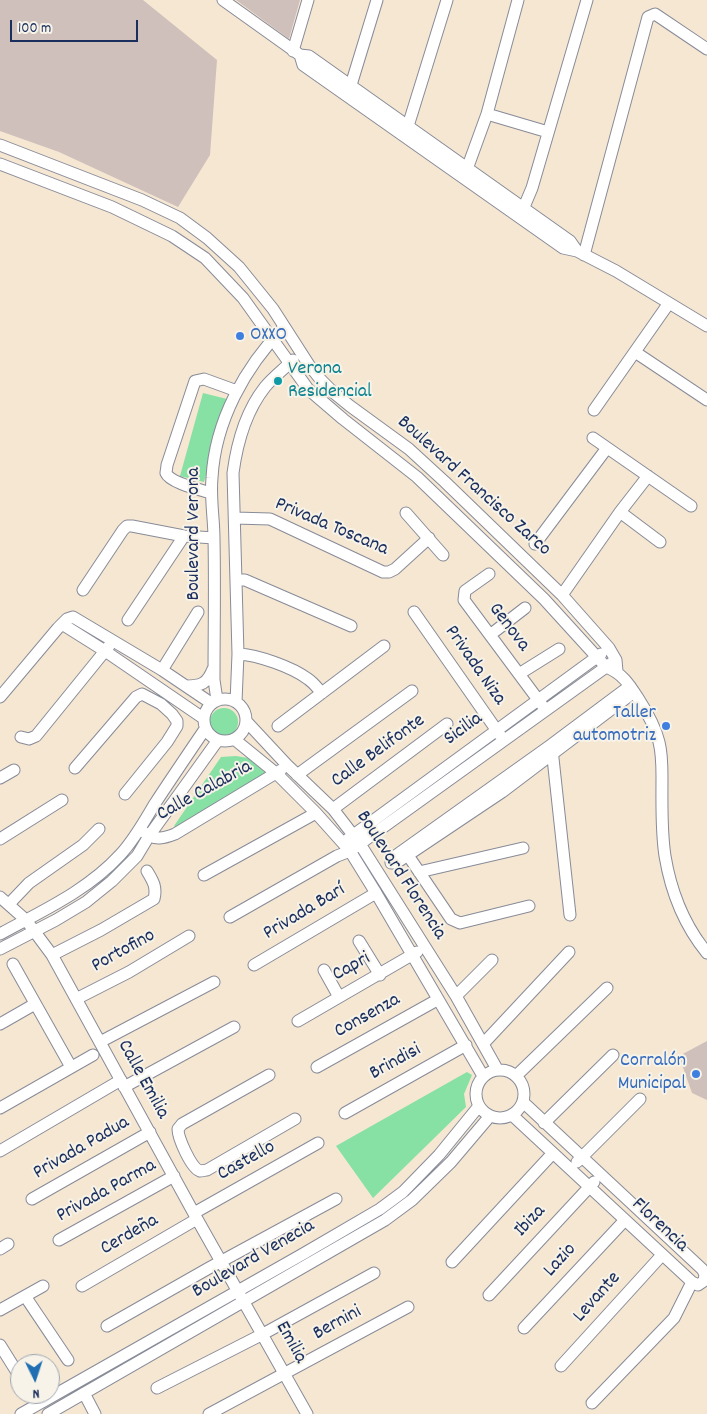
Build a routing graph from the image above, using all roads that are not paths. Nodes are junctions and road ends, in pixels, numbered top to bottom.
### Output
1 (223, 0) edge
2 (308, 0) edge
3 (377, 0) edge
4 (447, 0) edge
5 (518, 0) edge
6 (587, 0) edge
7 (707, 49) edge
8 (297, 53) junction
9 (351, 85) junction
10 (487, 114) junction
11 (405, 130) junction
12 (548, 132) junction
13 (0, 145) edge
14 (0, 164) edge
15 (467, 169) junction
16 (521, 213) junction
17 (580, 253) junction
18 (669, 303) junction
19 (707, 326) edge
20 (284, 327) junction
21 (271, 340) junction
22 (301, 352) junction
23 (635, 352) junction
24 (289, 364) junction
25 (236, 391) junction
26 (707, 400) edge
27 (594, 410) dead end
28 (593, 438) dead end
29 (607, 448) junction
30 (648, 476) junction
31 (212, 493) junction
32 (691, 506) dead end
33 (620, 512) junction
34 (406, 513) dead end
35 (235, 518) junction
36 (184, 536) junction
37 (214, 538) junction
38 (429, 538) junction
39 (660, 542) dead end
40 (535, 544) dead end
41 (443, 555) dead end
42 (488, 574) dead end
43 (237, 580) junction
44 (82, 590) dead end
45 (562, 595) junction
46 (524, 608) dead end
47 (198, 612) dead end
48 (414, 612) dead end
49 (128, 620) dead end
50 (62, 624) junction
51 (351, 626) dead end
52 (490, 635) junction
53 (112, 640) junction
54 (384, 646) dead end
55 (609, 648) junction
56 (559, 649) dead end
57 (105, 651) junction
58 (238, 654) junction
59 (596, 657) junction
60 (617, 666) junction
61 (606, 667) junction
62 (214, 668) junction
63 (162, 670) junction
64 (519, 674) junction
65 (186, 686) junction
66 (632, 689) junction
67 (412, 691) dead end
68 (322, 693) junction
69 (167, 694) junction
70 (0, 697) edge
71 (538, 700) junction
72 (214, 702) junction
73 (236, 702) junction
74 (161, 704) junction
75 (546, 710) junction
76 (246, 721) junction
77 (204, 723) junction
78 (447, 724) dead end
79 (278, 726) dead end
80 (496, 730) junction
81 (21, 737) dead end
82 (234, 739) junction
83 (218, 740) junction
84 (504, 741) junction
85 (552, 749) junction
86 (287, 765) junction
87 (75, 768) dead end
88 (14, 770) dead end
89 (277, 774) junction
90 (297, 775) junction
91 (0, 778) edge
92 (125, 794) dead end
93 (62, 800) dead end
94 (333, 809) junction
95 (316, 812) junction
96 (99, 829) dead end
97 (144, 832) junction
98 (0, 838) edge
99 (356, 839) junction
100 (523, 848) dead end
101 (344, 849) junction
102 (147, 871) dead end
103 (419, 872) junction
104 (204, 876) dead end
105 (376, 893) junction
106 (4, 901) edge
107 (529, 906) dead end
108 (570, 915) dead end
109 (230, 917) dead end
110 (26, 920) junction
111 (36, 932) junction
112 (0, 934) edge
113 (189, 936) dead end
114 (359, 941) dead end
115 (425, 948) junction
116 (0, 949) edge
117 (569, 952) dead end
118 (707, 953) edge
119 (52, 955) junction
120 (412, 956) junction
121 (492, 960) dead end
122 (13, 964) dead end
123 (254, 965) dead end
124 (324, 970) dead end
125 (380, 974) junction
126 (214, 982) dead end
127 (607, 988) dead end
128 (456, 996) junction
129 (339, 997) junction
130 (76, 999) junction
131 (438, 1000) junction
132 (35, 1004) junction
133 (298, 1021) dead end
134 (0, 1024) edge
135 (234, 1027) dead end
136 (100, 1042) junction
137 (483, 1044) junction
138 (466, 1045) junction
139 (93, 1055) dead end
140 (613, 1055) dead end
141 (71, 1067) junction
142 (317, 1067) dead end
143 (497, 1070) junction
144 (269, 1076) dead end
145 (483, 1076) junction
146 (517, 1076) junction
147 (122, 1084) junction
148 (640, 1099) dead end
149 (523, 1102) junction
150 (479, 1106) junction
151 (0, 1108) edge
152 (345, 1113) dead end
153 (512, 1115) junction
154 (490, 1116) junction
155 (295, 1120) dead end
156 (544, 1123) junction
157 (150, 1132) junction
158 (318, 1144) dead end
159 (184, 1150) junction
160 (0, 1151) edge
161 (553, 1153) junction
162 (582, 1158) junction
163 (166, 1160) junction
164 (570, 1169) junction
165 (174, 1176) junction
166 (600, 1176) junction
167 (589, 1187) junction
168 (32, 1199) dead end
169 (336, 1199) dead end
170 (196, 1216) junction
171 (625, 1220) junction
172 (59, 1240) dead end
173 (662, 1255) junction
174 (221, 1261) junction
175 (452, 1262) dead end
176 (374, 1273) dead end
177 (692, 1282) junction
178 (43, 1286) dead end
179 (82, 1286) dead end
180 (238, 1291) junction
181 (489, 1295) dead end
182 (25, 1296) junction
183 (245, 1302) junction
184 (408, 1307) dead end
185 (0, 1310) edge
186 (107, 1326) dead end
187 (524, 1328) dead end
188 (263, 1334) junction
189 (0, 1345) edge
190 (68, 1360) dead end
191 (10, 1361) edge
192 (560, 1366) dead end
193 (285, 1373) junction
194 (157, 1388) dead end
195 (84, 1393) junction
196 (592, 1403) dead end
197 (21, 1414) edge
198 (48, 1414) edge
199 (95, 1414) edge
200 (209, 1414) edge
201 (307, 1414) edge

1 - 8 street
2 - 8 street
3 - 9 street
4 - 11 street
5 - 10 street
6 - 12 street
7 - 17 street
8 - 9 street
8 - 11 street
9 - 11 street
10 - 12 street
10 - 15 street
11 - 15 street
11 - 16 street
12 - 16 street
13 - 20 street, Boulevard Francisco Zarco
14 - 21 street, Boulevard Francisco Zarco
15 - 16 street
16 - 17 street
17 - 18 street
18 - 19 street
18 - 23 street
20 - 21 street, Boulevard Verona
20 - 22 street, Boulevard Francisco Zarco
21 - 24 street, Boulevard Francisco Zarco
21 - 25 street, Boulevard Verona
22 - 24 street, Boulevard Verona
22 - 45 street, Boulevard Francisco Zarco
23 - 26 street
23 - 27 street
24 - 35 street, Boulevard Verona
24 - 59 street, Boulevard Francisco Zarco
25 - 31 street, Boulevard Verona
25 - 31 street
28 - 29 street
29 - 30 street
29 - 40 street
30 - 32 street
30 - 33 street
31 - 37 street, Boulevard Verona
33 - 39 street
33 - 45 street
34 - 38 street, Privada Toscana
35 - 38 street, Privada Toscana
35 - 43 street, Boulevard Verona
36 - 37 street
36 - 44 street
36 - 49 street
37 - 62 street, Boulevard Verona
38 - 41 street, Privada Toscana
42 - 52 street, Genova
43 - 51 street
43 - 58 street, Boulevard Verona
45 - 55 street, Boulevard Francisco Zarco
46 - 52 street
47 - 63 street
48 - 80 street, Privada Niza
50 - 53 street
50 - 57 street
50 - 70 street
52 - 64 street, Genova
53 - 57 street
53 - 63 street
54 - 68 street
55 - 59 street, Sicilia
55 - 60 street, Boulevard Francisco Zarco
56 - 64 street
57 - 69 street
57 - 81 street
58 - 68 street
58 - 73 street, Boulevard Verona
59 - 61 street, Boulevard Francisco Zarco
59 - 71 street, Sicilia
60 - 61 street, Sicilia
60 - 66 street, Boulevard Francisco Zarco
61 - 75 street, Sicilia
62 - 65 street
62 - 72 street, Boulevard Verona
63 - 65 street
64 - 71 street, Genova
65 - 72 street
66 - 85 street
66 - 118 street, Boulevard Francisco Zarco
67 - 90 street
68 - 79 street
69 - 74 street
69 - 77 street
71 - 75 street, Genova
71 - 80 street, Sicilia
72 - 73 street
72 - 77 street
73 - 76 street
74 - 87 street
74 - 92 street
75 - 84 street, Sicilia
76 - 82 street
76 - 86 street, Boulevard Florencia
77 - 83 street
77 - 97 street
78 - 94 street, Calle Belifonte
80 - 84 street, Privada Niza
80 - 99 street, Sicilia
82 - 83 street
82 - 89 street, Boulevard Florencia
83 - 97 street
84 - 99 street, Sicilia
85 - 103 street
85 - 108 street
86 - 89 street, Calle Calabria
86 - 90 street, Boulevard Florencia
88 - 91 street
89 - 95 street, Boulevard Florencia
89 - 97 street, Calle Calabria
90 - 94 street, Boulevard Florencia
93 - 98 street
94 - 99 street, Boulevard Florencia
95 - 101 street, Boulevard Florencia
95 - 104 street
96 - 106 street
97 - 110 street
97 - 111 street
99 - 101 street, Sicilia
99 - 115 street, Boulevard Florencia
100 - 103 street
101 - 105 street, Boulevard Florencia
101 - 109 street, Sicilia
102 - 119 street
103 - 107 street
105 - 120 street, Boulevard Florencia
105 - 123 street, Privada Barí
106 - 110 street, Calle Emilia
110 - 111 street, Calle Emilia
110 - 112 street
111 - 116 street
111 - 119 street, Calle Emilia
113 - 130 street, Portofino
114 - 125 street
115 - 120 street, Capri
115 - 128 street, Boulevard Florencia
117 - 137 street
119 - 130 street, Calle Emilia
120 - 125 street, Capri
120 - 131 street, Boulevard Florencia
121 - 128 street
122 - 132 street
124 - 129 street
125 - 129 street, Capri
126 - 136 street
127 - 146 street
128 - 137 street, Boulevard Florencia
129 - 133 street, Capri
130 - 136 street, Calle Emilia
131 - 138 street, Boulevard Florencia
131 - 142 street, Consenza
132 - 134 street
132 - 141 street
135 - 147 street
136 - 147 street, Calle Emilia
137 - 143 street, Boulevard Florencia
138 - 145 street, Boulevard Florencia
138 - 152 street, Brindisi
139 - 141 street
140 - 156 street
141 - 151 street
143 - 145 street
143 - 146 street
144 - 159 street
145 - 150 street
146 - 149 street
147 - 157 street, Calle Emilia
147 - 160 street
148 - 162 street
149 - 153 street
149 - 156 street, Florencia
150 - 154 street
150 - 180 street, Boulevard Venecia
153 - 154 street
153 - 161 street, Florencia
154 - 183 street, Boulevard Venecia
155 - 159 street
156 - 162 street, Florencia
157 - 163 street, Calle Emilia
157 - 168 street, Privada Padua
158 - 170 street, Castello
159 - 163 street
161 - 164 street, Florencia
161 - 175 street
162 - 164 street
162 - 166 street, Florencia
163 - 165 street, Calle Emilia
164 - 167 street, Florencia
165 - 170 street, Calle Emilia
165 - 172 street, Privada Parma
166 - 167 street, Ibiza
166 - 177 street, Florencia
167 - 171 street, Florencia
167 - 181 street, Ibiza
169 - 174 street
170 - 174 street, Calle Emilia
170 - 179 street, Cerdeña
171 - 173 street, Florencia
171 - 187 street, Lazio
173 - 177 street, Florencia
173 - 192 street, Levante
174 - 180 street, Calle Emilia
174 - 186 street
176 - 188 street
177 - 196 street
178 - 182 street
180 - 183 street, Emilia
180 - 197 street, Boulevard Venecia
182 - 185 street
182 - 190 street
183 - 188 street, Emilia
183 - 195 street, Boulevard Venecia
184 - 193 street, Bernini
188 - 193 street, Emilia
188 - 194 street
189 - 191 street
193 - 200 street, Bernini
193 - 201 street, Emilia
195 - 198 street, Boulevard Venecia
195 - 199 street

